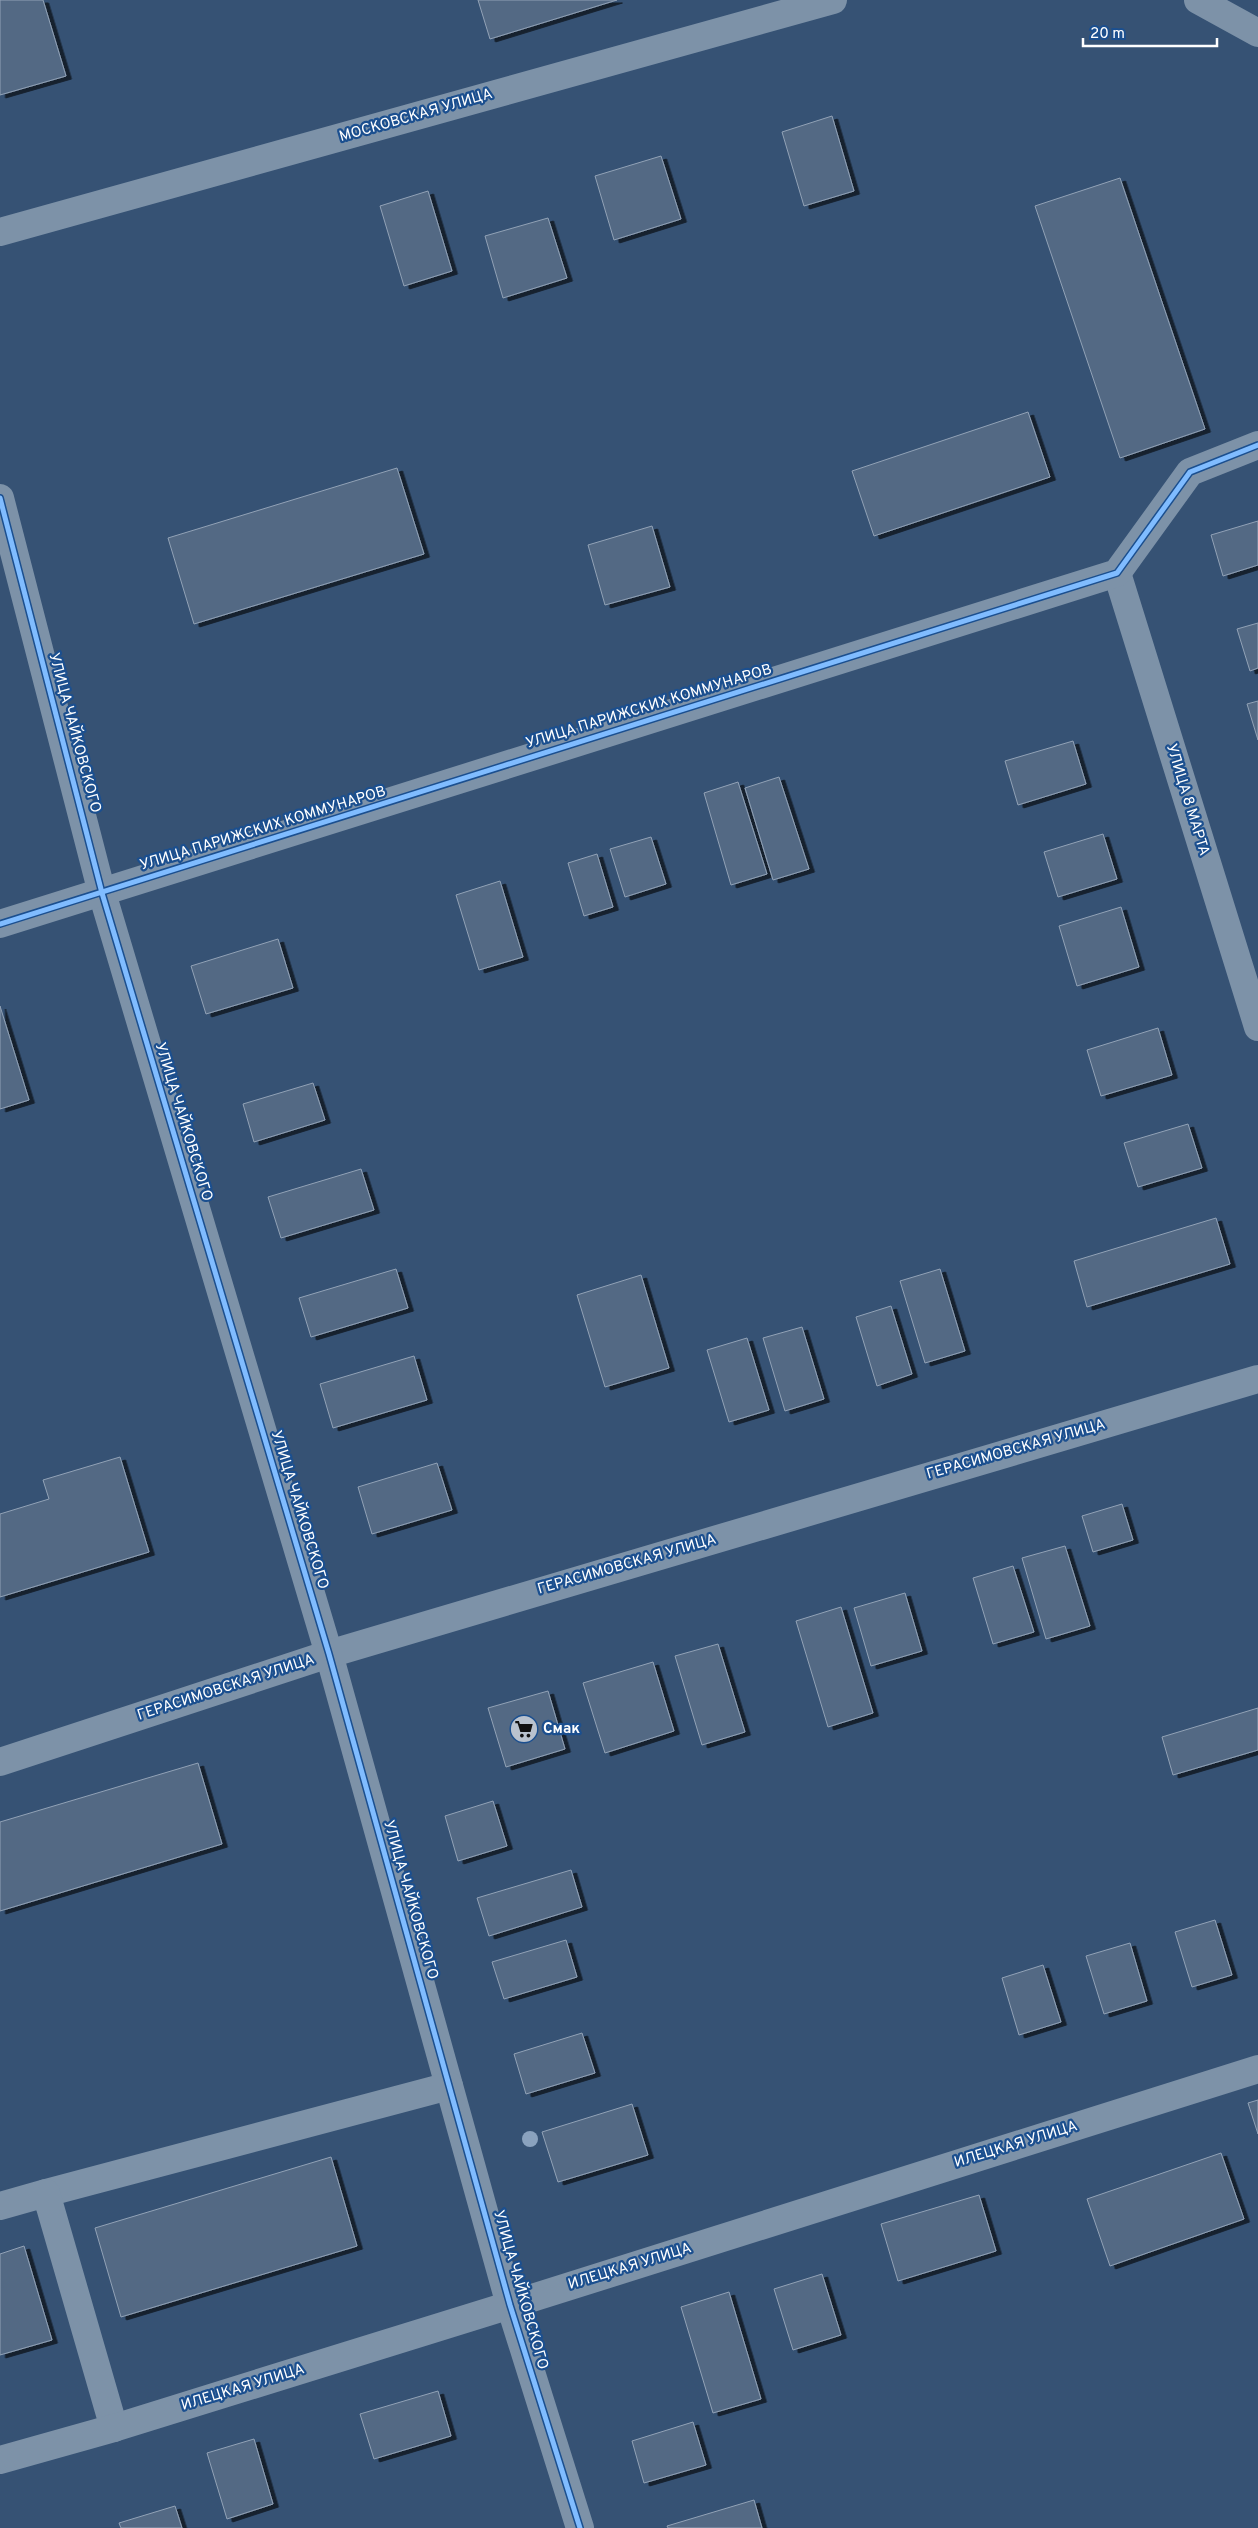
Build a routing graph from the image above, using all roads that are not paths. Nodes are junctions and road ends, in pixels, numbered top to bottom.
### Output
1 (833, 0) edge
2 (1198, 0) edge
3 (1258, 33) edge
4 (0, 232) edge
5 (1258, 445) edge
6 (0, 498) edge
7 (1117, 573) junction
8 (102, 893) junction
9 (0, 924) edge
10 (1258, 1028) edge
11 (1258, 1379) edge
12 (329, 1654) junction
13 (0, 1762) edge
14 (1258, 2069) edge
15 (449, 2086) junction
16 (46, 2193) junction
17 (0, 2206) edge
18 (510, 2305) junction
19 (114, 2428) junction
20 (0, 2460) edge
21 (580, 2528) edge

1 - 4 street, МОСКОВСКАЯ УЛИЦА
2 - 3 street
5 - 7 street
6 - 8 street, УЛИЦА ЧАЙКОВСКОГО
7 - 8 street, УЛИЦА ПАРИЖСКИХ КОММУНАРОВ
7 - 10 street, УЛИЦА 8 МАРТА
8 - 9 street, УЛИЦА ПАРИЖСКИХ КОММУНАРОВ
8 - 12 street, УЛИЦА ЧАЙКОВСКОГО
11 - 12 street, ГЕРАСИМОВСКАЯ УЛИЦА
12 - 13 street, ГЕРАСИМОВСКАЯ УЛИЦА
12 - 15 street, УЛИЦА ЧАЙКОВСКОГО
14 - 18 street, ИЛЕЦКАЯ УЛИЦА
15 - 16 street
15 - 18 street, УЛИЦА ЧАЙКОВСКОГО
16 - 17 street
16 - 19 street
18 - 19 street, ИЛЕЦКАЯ УЛИЦА
18 - 21 street, УЛИЦА ЧАЙКОВСКОГО
19 - 20 street, ИЛЕЦКАЯ УЛИЦА

